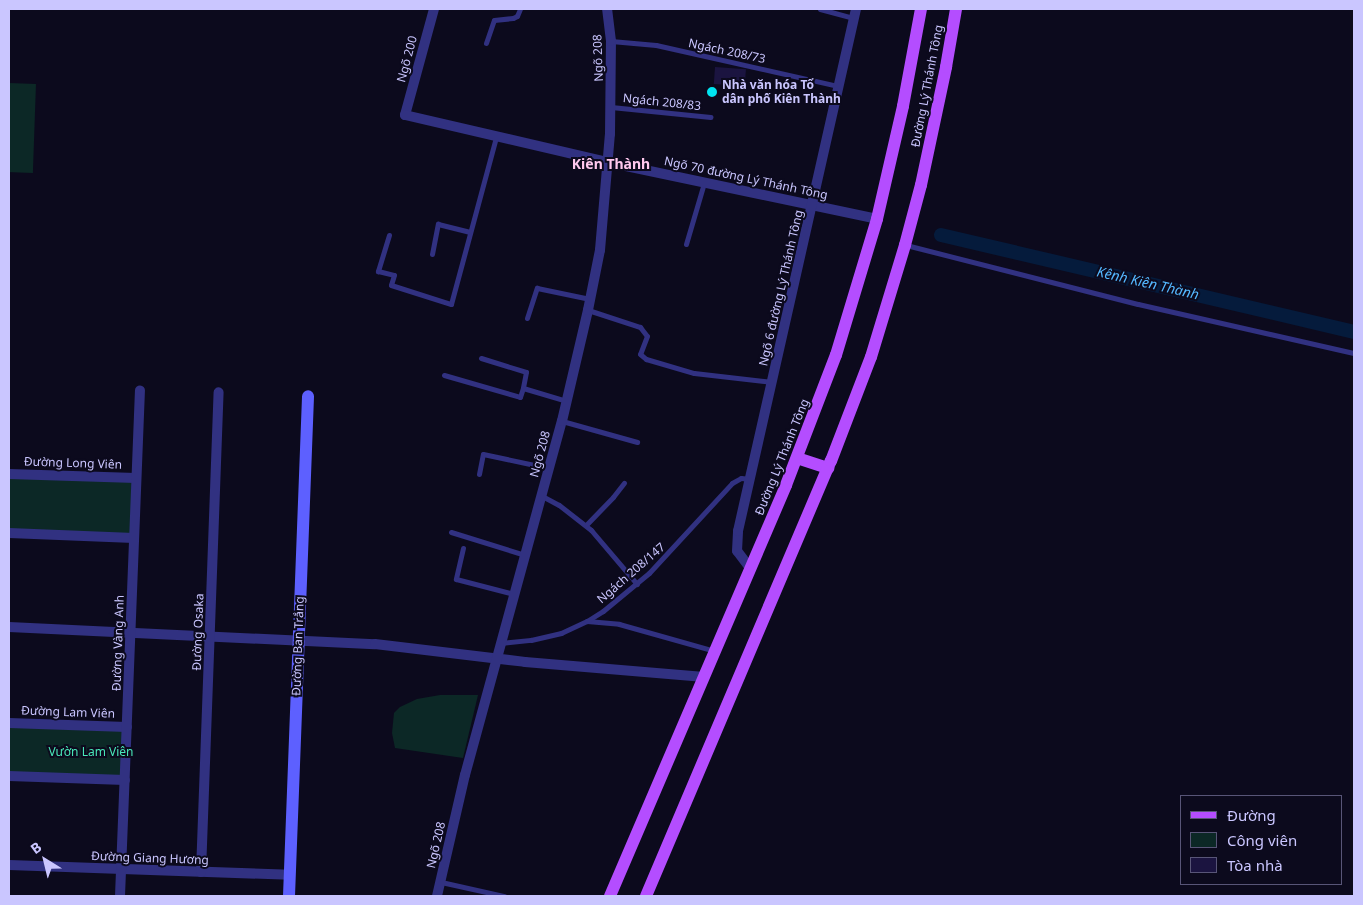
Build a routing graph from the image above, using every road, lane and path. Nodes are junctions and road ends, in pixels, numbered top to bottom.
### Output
1 (434, 9) edge
2 (520, 9) edge
3 (607, 9) edge
4 (820, 9) edge
5 (921, 9) edge
6 (956, 9) edge
7 (855, 13) edge
8 (611, 41) junction
9 (486, 43) dead end
10 (838, 86) junction
11 (611, 107) junction
12 (405, 115) joint
13 (710, 117) dead end
14 (496, 136) junction
15 (607, 162) junction
16 (704, 182) junction
17 (813, 205) junction
18 (877, 218) junction
19 (469, 232) junction
20 (389, 235) dead end
21 (686, 244) dead end
22 (905, 245) junction
23 (432, 254) dead end
24 (590, 299) junction
25 (588, 310) junction
26 (528, 318) dead end
27 (1354, 353) edge
28 (481, 358) dead end
29 (444, 375) dead end
30 (772, 382) junction
31 (522, 388) junction
32 (140, 390) dead end
33 (219, 392) dead end
34 (308, 396) dead end
35 (567, 401) junction
36 (562, 421) junction
37 (637, 442) dead end
38 (797, 458) junction
39 (549, 468) junction
40 (828, 468) junction
41 (9, 474) edge
42 (479, 474) dead end
43 (136, 478) junction
44 (750, 479) junction
45 (624, 482) dead end
46 (542, 496) junction
47 (586, 525) junction
48 (451, 532) dead end
49 (9, 534) edge
50 (134, 538) junction
51 (463, 548) dead end
52 (525, 554) junction
53 (750, 568) junction
54 (637, 584) junction
55 (514, 594) junction
56 (587, 621) junction
57 (9, 627) edge
58 (130, 633) junction
59 (210, 636) junction
60 (298, 641) junction
61 (501, 643) junction
62 (715, 651) junction
63 (497, 659) junction
64 (704, 678) junction
65 (9, 723) edge
66 (127, 727) junction
67 (9, 776) edge
68 (125, 780) junction
69 (9, 866) edge
70 (122, 869) junction
71 (201, 872) junction
72 (290, 875) junction
73 (441, 882) junction
74 (120, 896) edge
75 (289, 896) edge
76 (437, 896) edge
77 (504, 896) edge
78 (610, 896) edge
79 (646, 896) edge

1 - 12 street, Ngõ 200
2 - 9 lane
3 - 8 street, Ngõ 208
4 - 7 lane
5 - 18 main road, Đường Lý Thánh Tông
6 - 22 main road, Đường Lý Thánh Tông
7 - 10 street, Ngõ 6 đường Lý Thánh Tông
8 - 10 lane, Ngách 208/73
8 - 11 street, Ngõ 208
10 - 17 street, Ngõ 6 đường Lý Thánh Tông
11 - 13 lane, Ngách 208/83
11 - 15 street, Ngõ 208
12 - 14 street, Ngõ 70 đường Lý Thánh Tông
14 - 15 street, Ngõ 70 đường Lý Thánh Tông
14 - 19 lane
15 - 16 street, Ngõ 70 đường Lý Thánh Tông
15 - 24 street, Ngõ 208
16 - 17 street, Ngõ 70 đường Lý Thánh Tông
16 - 21 lane
17 - 18 street, Ngõ 70 đường Lý Thánh Tông
17 - 30 street, Ngõ 6 đường Lý Thánh Tông
18 - 38 main road, Đường Lý Thánh Tông
19 - 20 lane
19 - 23 lane
22 - 27 lane
22 - 40 main road, Đường Lý Thánh Tông
24 - 25 street, Ngõ 208
24 - 26 lane
25 - 30 lane
25 - 35 street, Ngõ 208
28 - 31 lane
29 - 31 lane
30 - 44 street, Ngõ 6 đường Lý Thánh Tông
31 - 35 lane
32 - 43 street, Đường Vàng Anh
33 - 59 street, Đường Osaka
34 - 60 street, Đường Ban Trắng
35 - 36 street, Ngõ 208
36 - 37 lane
36 - 39 street, Ngõ 208
38 - 40 main road
38 - 53 main road, Đường Lý Thánh Tông
39 - 42 lane
39 - 46 street, Ngõ 208
40 - 79 main road, Đường Lý Thánh Tông
41 - 43 street, Đường Long Viên
43 - 50 street, Đường Vàng Anh
44 - 53 street, Ngõ 6 đường Lý Thánh Tông
44 - 54 lane, Ngách 208/147
45 - 47 lane
46 - 47 lane
46 - 52 street, Ngõ 208
47 - 54 lane
48 - 52 lane
49 - 50 street
50 - 58 street, Đường Vàng Anh
51 - 55 lane
52 - 55 street, Ngõ 208
53 - 62 main road, Đường Lý Thánh Tông
54 - 56 lane, Ngách 208/147
55 - 61 street, Ngõ 208
56 - 61 lane, Ngách 208/147
56 - 62 lane
57 - 58 street
58 - 59 street
58 - 66 street, Đường Vàng Anh
59 - 60 street
59 - 71 street, Đường Osaka
60 - 63 street
60 - 72 street, Đường Ban Trắng
61 - 63 street, Ngõ 208
62 - 64 main road, Đường Lý Thánh Tông
63 - 64 street
63 - 73 street, Ngõ 208
64 - 78 main road, Đường Lý Thánh Tông
65 - 66 street, Đường Lam Viên
66 - 68 street, Đường Vàng Anh
67 - 68 street
68 - 70 street, Đường Vàng Anh
69 - 70 street, Đường Giang Hương
70 - 71 street, Đường Giang Hương
70 - 74 street, Đường Vàng Anh
71 - 72 street, Đường Giang Hương
72 - 75 street, Đường Ban Trắng
73 - 76 street, Ngõ 208
73 - 77 lane

